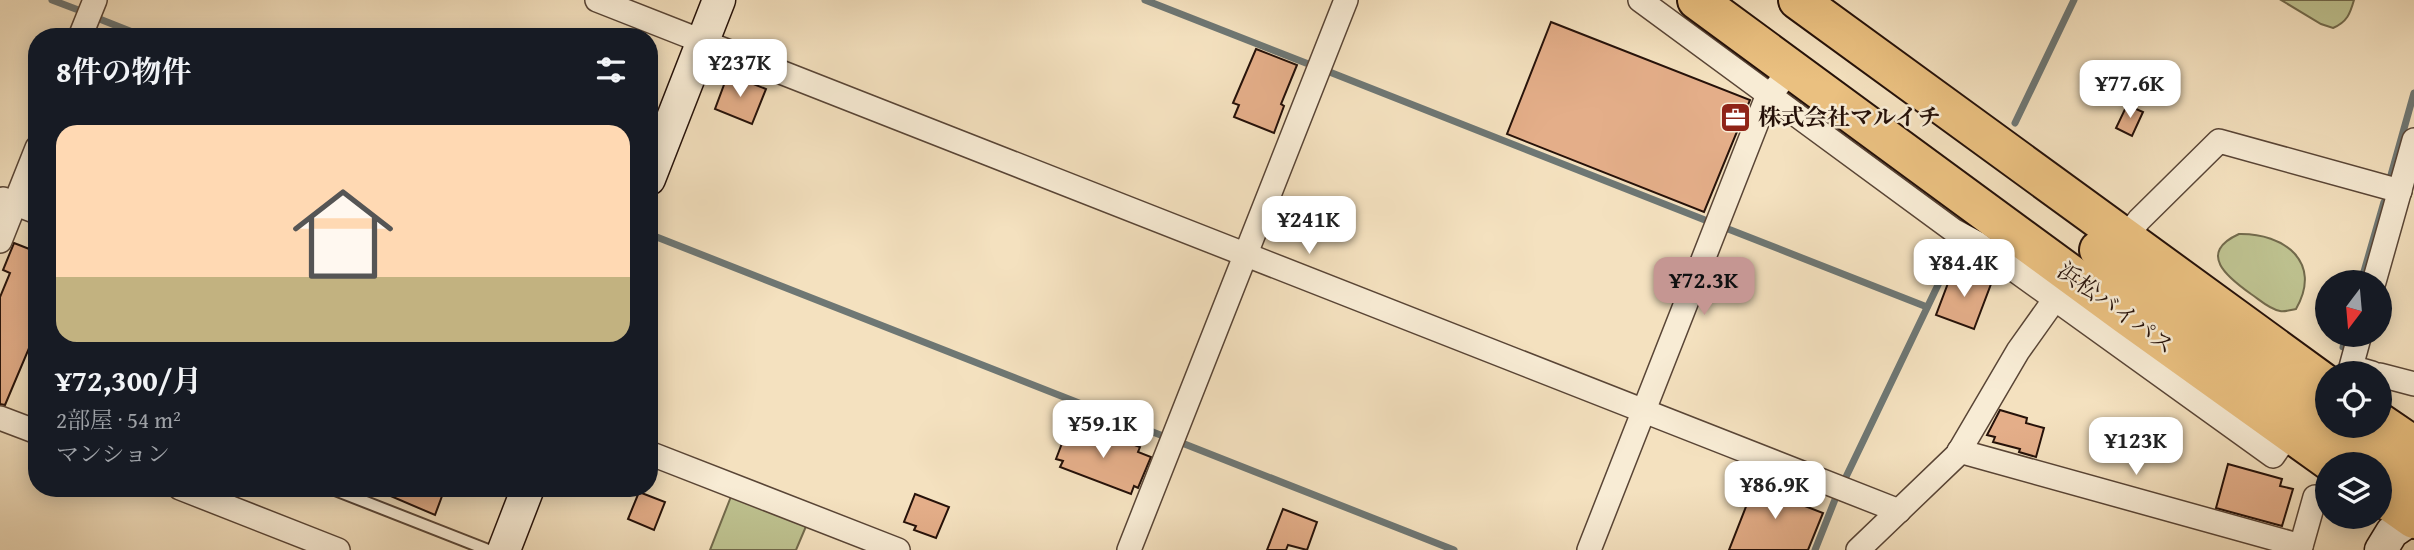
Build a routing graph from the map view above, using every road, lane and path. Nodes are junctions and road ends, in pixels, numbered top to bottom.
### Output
1 (95, 0) edge
2 (597, 0) edge
3 (719, 0) edge
4 (1346, 0) edge
5 (1640, 0) edge
6 (1697, 0) edge
7 (1799, 0) edge
8 (84, 28) edge
9 (1841, 32) junction
10 (703, 42) junction
11 (1741, 54) junction
12 (1780, 82) junction
13 (2414, 140) edge
14 (658, 156) edge
15 (28, 164) edge
16 (2404, 196) edge
17 (7, 201) edge
18 (1946, 204) junction
19 (28, 209) edge
20 (2124, 240) junction
21 (0, 241) edge
22 (1246, 254) junction
23 (2379, 270) edge
24 (2055, 299) junction
25 (2315, 377) edge
26 (2392, 378) edge
27 (2414, 384) edge
28 (1644, 410) junction
29 (2315, 412) edge
30 (0, 418) edge
31 (28, 429) edge
32 (2392, 431) edge
33 (2289, 433) junction
34 (2352, 438) edge
35 (2414, 446) edge
36 (1959, 451) junction
37 (2317, 452) edge
38 (658, 457) edge
39 (203, 497) edge
40 (353, 497) edge
41 (525, 497) edge
42 (2315, 497) dead end
43 (2392, 502) edge
44 (1899, 511) junction
45 (2414, 514) edge
46 (2301, 548) edge
47 (338, 550) edge
48 (488, 550) edge
49 (504, 550) edge
50 (898, 550) edge
51 (1129, 550) edge
52 (1589, 550) edge
53 (1858, 550) edge
54 (2381, 550) edge

1 - 8 street
2 - 10 street
3 - 10 street
4 - 22 street
5 - 11 street
6 - 11 highway, 浜松バイパス
7 - 9 highway
9 - 20 highway
9 - 29 highway
10 - 14 street
10 - 22 street
11 - 12 highway, 浜松バイパス
12 - 18 highway, 浜松バイパス
12 - 28 street
13 - 16 street
15 - 17 street
16 - 20 street
16 - 23 street
17 - 19 street
17 - 21 street
18 - 24 street
18 - 33 highway, 浜松バイパス
20 - 25 highway
22 - 28 street
22 - 51 street
24 - 33 street
24 - 36 street
26 - 27 street
28 - 44 street
28 - 52 street
30 - 31 street
32 - 35 highway
33 - 37 highway, 浜松バイパス
34 - 45 highway
36 - 44 street
36 - 46 street
38 - 50 street
39 - 47 street
40 - 48 lane
41 - 49 street
42 - 46 street
43 - 45 highway
44 - 53 street
45 - 54 street

